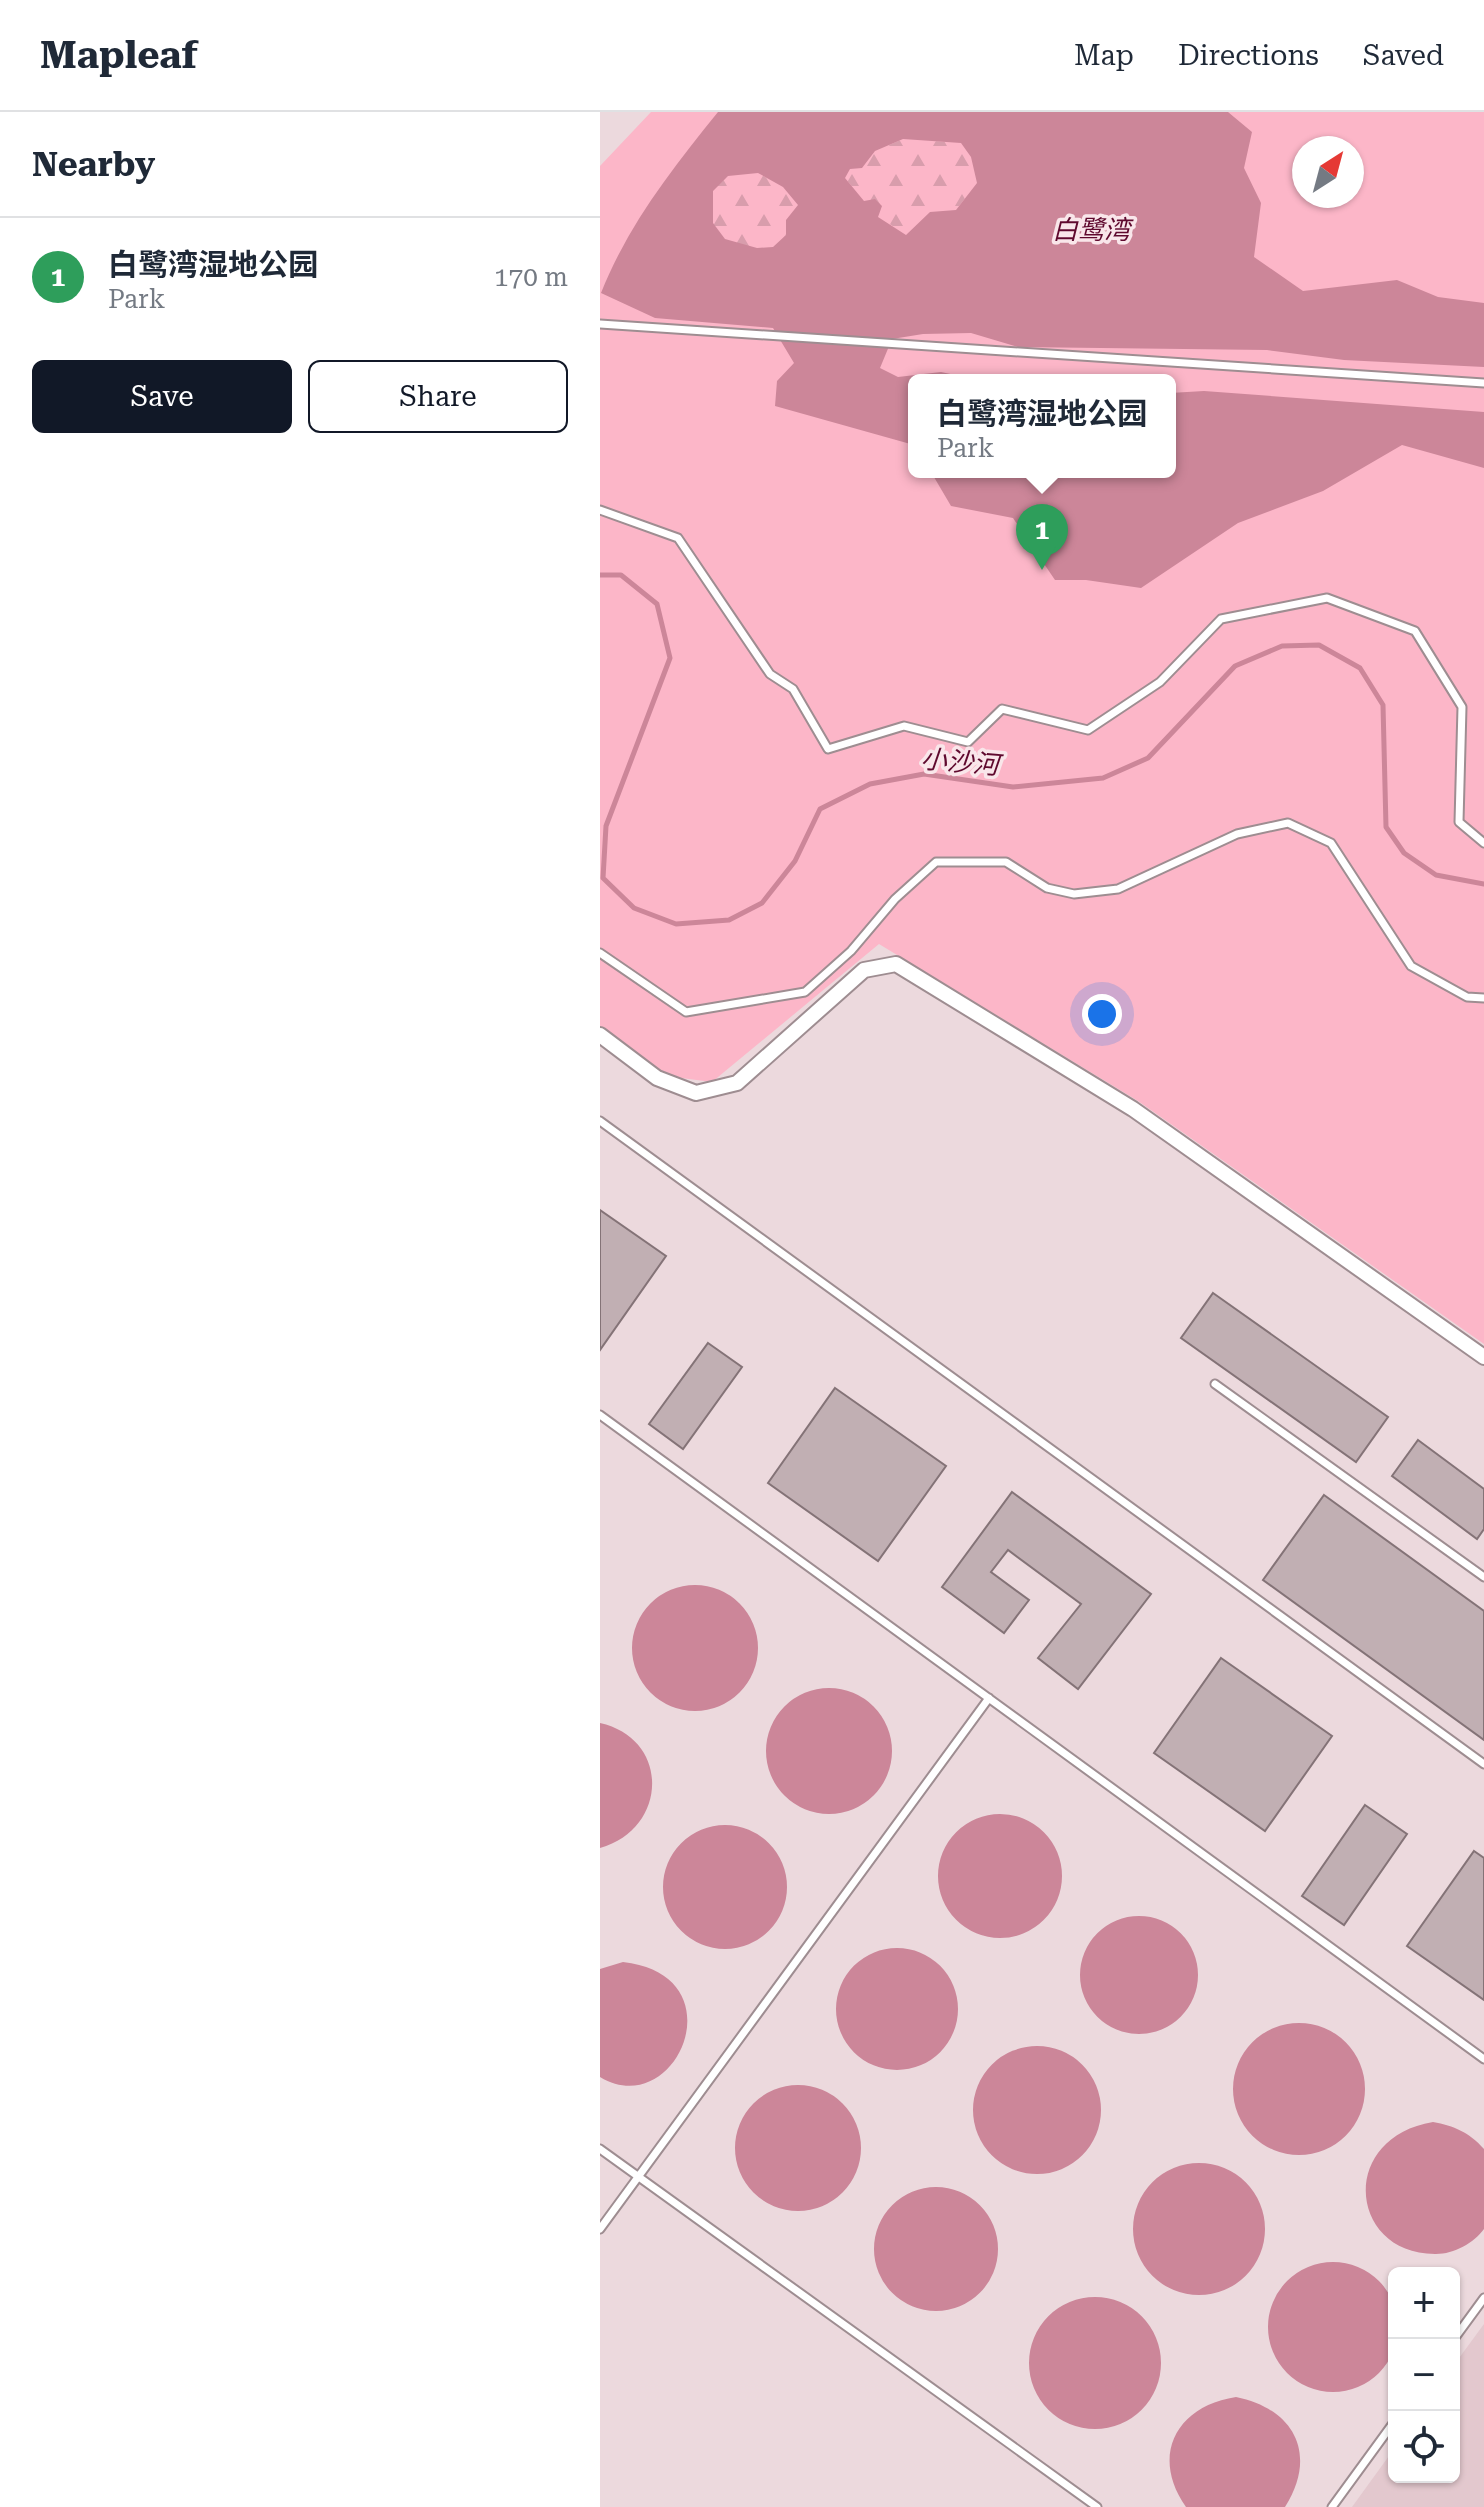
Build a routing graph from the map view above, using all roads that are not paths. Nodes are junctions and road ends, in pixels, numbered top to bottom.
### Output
1 (600, 324) edge
2 (1484, 383) edge
3 (600, 510) edge
4 (1484, 843) edge
5 (600, 953) edge
6 (1484, 998) edge
7 (600, 1035) edge
8 (600, 1121) edge
9 (1484, 1357) edge
10 (1215, 1384) dead end
11 (600, 1415) edge
12 (1484, 1577) edge
13 (989, 1698) junction
14 (1484, 1764) edge
15 (1484, 2059) edge
16 (600, 2149) edge
17 (639, 2177) junction
18 (600, 2229) edge
19 (1484, 2298) edge
20 (1460, 2331) edge
21 (1388, 2430) edge
22 (1097, 2507) edge
23 (1332, 2507) edge

1 - 2 lane
3 - 4 lane
5 - 6 lane
7 - 9 street
8 - 14 lane
10 - 12 lane
11 - 13 lane
13 - 15 lane
13 - 17 lane
16 - 17 lane
17 - 18 lane
17 - 22 lane
19 - 20 lane
21 - 23 lane

